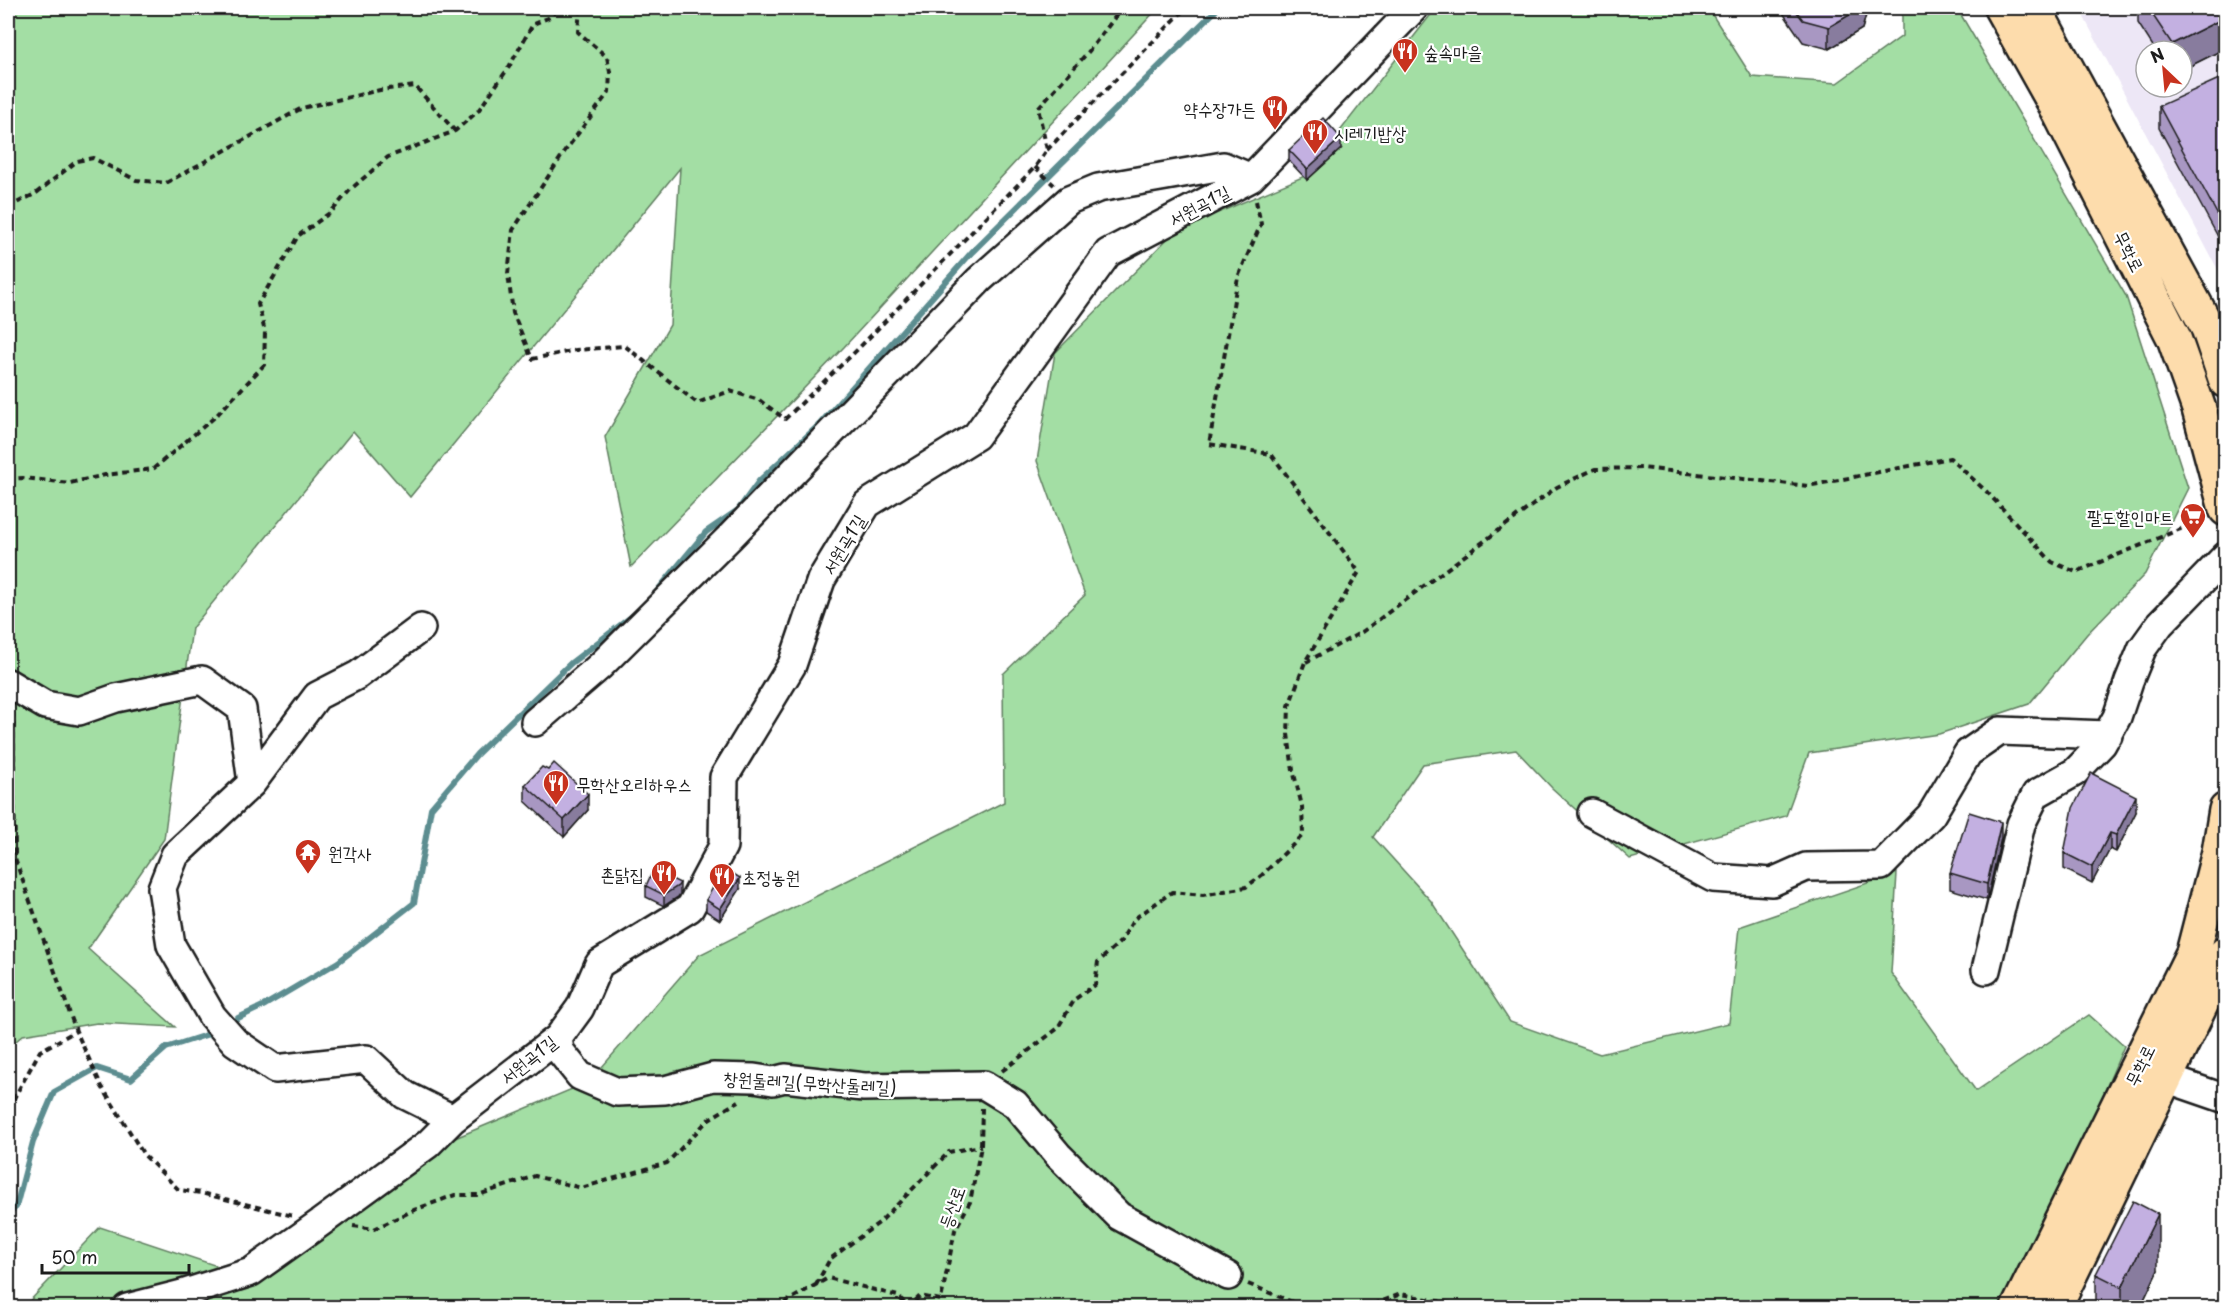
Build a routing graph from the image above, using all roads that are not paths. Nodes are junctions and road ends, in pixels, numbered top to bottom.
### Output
1 (1414, 8) edge
2 (2001, 8) edge
3 (2034, 8) edge
4 (1251, 178) junction
5 (2226, 381) edge
6 (2220, 512) edge
7 (2226, 556) edge
8 (421, 628) dead end
9 (10, 685) edge
10 (535, 722) dead end
11 (2108, 735) junction
12 (252, 783) junction
13 (2226, 810) edge
14 (1592, 813) dead end
15 (2226, 953) edge
16 (1986, 970) dead end
17 (558, 1038) junction
18 (2165, 1078) junction
19 (2226, 1099) edge
20 (453, 1119) junction
21 (1228, 1276) road end
22 (127, 1308) edge
23 (2018, 1308) edge
24 (2054, 1308) edge

1 - 4 street, 서원곡1길
2 - 6 main road, 무학로
3 - 5 main road, 무학로
4 - 10 street
4 - 17 street, 서원곡1길
7 - 11 street
8 - 12 street
9 - 12 street
11 - 14 street
11 - 16 street
12 - 20 street
13 - 23 main road, 무학로
15 - 18 main road, 무학로
17 - 20 street, 서원곡1길
17 - 21 street, 창원둘레길(무학산둘레길)
18 - 19 street
18 - 24 main road, 무학로
20 - 22 street, 서원곡1길

